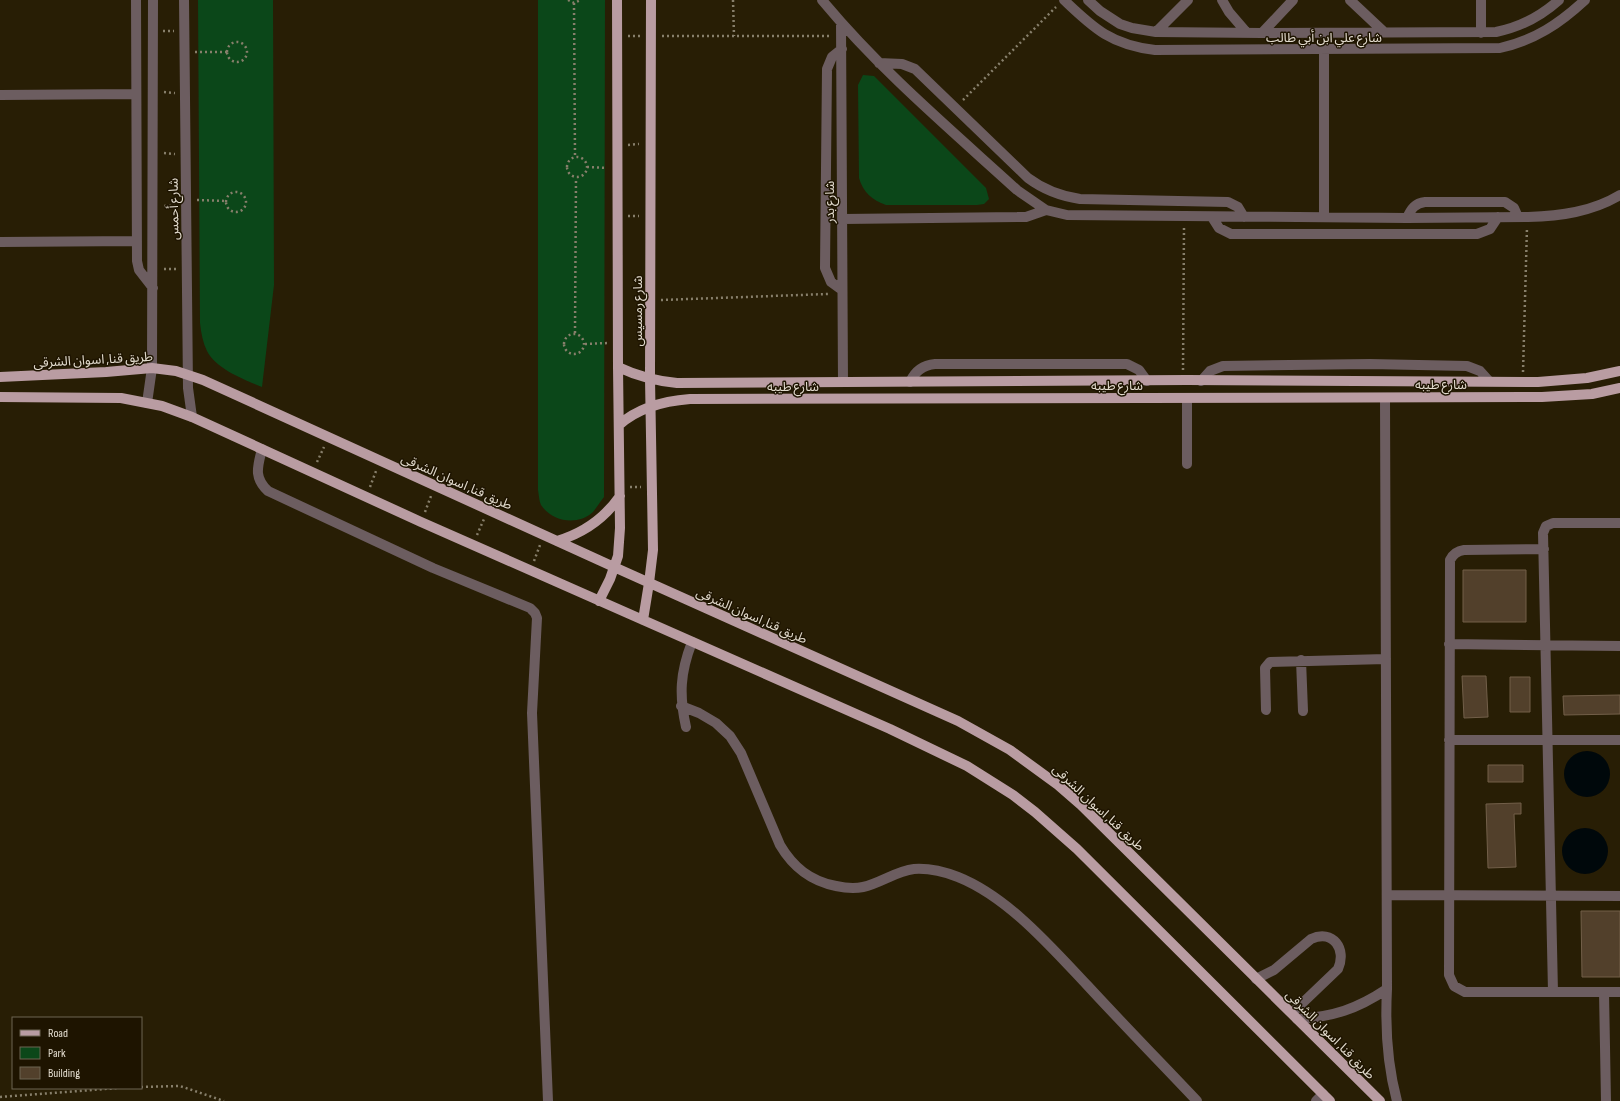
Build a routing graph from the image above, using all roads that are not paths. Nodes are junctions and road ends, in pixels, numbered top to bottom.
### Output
1 (136, 0) edge
2 (153, 0) edge
3 (184, 0) edge
4 (618, 0) edge
5 (651, 0) edge
6 (822, 0) edge
7 (1088, 0) edge
8 (1188, 0) edge
9 (1222, 0) edge
10 (1293, 0) edge
11 (1350, 0) edge
12 (1481, 0) edge
13 (1559, 0) edge
14 (1585, 0) edge
15 (1061, 3) edge
16 (841, 22) junction
17 (1156, 32) junction
18 (1384, 32) junction
19 (1247, 33) junction
20 (1262, 33) junction
21 (1481, 33) junction
22 (842, 49) junction
23 (1324, 50) junction
24 (880, 63) junction
25 (136, 94) junction
26 (0, 95) edge
27 (1060, 195) junction
28 (1620, 195) edge
29 (1051, 211) junction
30 (1212, 217) junction
31 (1244, 217) junction
32 (1324, 217) junction
33 (1498, 217) junction
34 (1523, 217) junction
35 (1407, 218) junction
36 (843, 219) junction
37 (137, 241) junction
38 (0, 242) edge
39 (153, 288) junction
40 (842, 292) junction
41 (618, 367) junction
42 (152, 368) junction
43 (1620, 371) edge
44 (188, 374) junction
45 (0, 377) edge
46 (650, 379) junction
47 (1185, 380) junction
48 (1147, 381) junction
49 (1201, 381) junction
50 (1489, 381) junction
51 (843, 382) junction
52 (910, 382) junction
53 (1620, 388) edge
54 (0, 397) edge
55 (1187, 398) junction
56 (1385, 398) junction
57 (147, 402) junction
58 (650, 406) junction
59 (192, 417) junction
60 (619, 425) junction
61 (262, 448) junction
62 (1187, 464) dead end
63 (620, 492) junction
64 (1620, 523) edge
65 (557, 541) junction
66 (1544, 549) junction
67 (614, 567) junction
68 (649, 583) junction
69 (599, 601) junction
70 (643, 620) junction
71 (692, 642) junction
72 (1449, 644) junction
73 (1546, 645) junction
74 (1620, 646) edge
75 (1386, 659) junction
76 (1302, 660) junction
77 (681, 706) junction
78 (1266, 710) dead end
79 (1303, 711) dead end
80 (686, 727) dead end
81 (1449, 740) junction
82 (1548, 740) junction
83 (1620, 740) edge
84 (1387, 894) junction
85 (1449, 895) junction
86 (1551, 896) junction
87 (1620, 896) edge
88 (1256, 979) junction
89 (1387, 989) junction
90 (1553, 992) junction
91 (1604, 992) junction
92 (1620, 992) edge
93 (1294, 1016) junction
94 (1323, 1099) edge
95 (548, 1101) edge
96 (1197, 1101) edge
97 (1380, 1101) edge
98 (1397, 1101) edge
99 (1606, 1101) edge

1 - 25 street
2 - 39 street, شارع أحمس
3 - 44 street, شارع أحمس
4 - 41 main road, شارع رمسيس
5 - 46 main road, شارع رمسيس
6 - 16 street
7 - 17 street, شارع علي ابن أبي طالب
8 - 17 street
9 - 19 street
10 - 20 street
11 - 18 street
12 - 21 street
13 - 21 street, شارع علي ابن أبي طالب
14 - 23 street, شارع علي ابن أبي طالب
15 - 23 street, شارع علي ابن أبي طالب
16 - 22 street, شارع بدر
16 - 24 street
17 - 19 street, شارع علي ابن أبي طالب
18 - 20 street, شارع علي ابن أبي طالب
18 - 21 street, شارع علي ابن أبي طالب
19 - 20 street, شارع علي ابن أبي طالب
22 - 36 street, شارع بدر
22 - 40 street
23 - 32 street
24 - 27 street
24 - 29 street
25 - 26 street
25 - 37 street
27 - 29 street
27 - 31 street
28 - 34 street
29 - 30 street
29 - 36 street
30 - 31 street
30 - 33 street
31 - 32 street
32 - 35 street
33 - 34 street
33 - 35 street
34 - 35 street
36 - 40 street, شارع بدر
37 - 38 street
37 - 39 street
39 - 42 street, شارع أحمس
40 - 51 street, شارع بدر
41 - 46 main road, شارع طيبه
41 - 60 main road, شارع رمسيس
42 - 44 main road, طريق قنا, اسوان الشرقى
42 - 45 main road, طريق قنا, اسوان الشرقى
42 - 57 street, شارع أحمس
43 - 50 main road, شارع طيبه
44 - 59 street, شارع أحمس
44 - 65 main road, طريق قنا, اسوان الشرقى
46 - 51 main road, شارع طيبه
46 - 58 main road, شارع رمسيس
47 - 48 main road, شارع طيبه
47 - 49 main road, شارع طيبه
47 - 55 main road
48 - 52 main road, شارع طيبه
48 - 52 street
49 - 50 main road, شارع طيبه
49 - 50 street
51 - 52 main road, شارع طيبه
53 - 56 main road, شارع طيبه
54 - 57 main road
55 - 56 main road, شارع طيبه
55 - 58 main road, شارع طيبه
55 - 62 street
56 - 75 street
57 - 59 main road
58 - 60 main road, شارع طيبه
58 - 68 main road, شارع رمسيس
59 - 61 main road
60 - 63 main road, شارع رمسيس
61 - 69 main road
61 - 95 street
63 - 65 main road
63 - 67 main road, شارع رمسيس
64 - 66 street
65 - 67 main road, طريق قنا, اسوان الشرقى
66 - 72 street
66 - 73 street
67 - 68 main road, طريق قنا, اسوان الشرقى
67 - 69 main road, شارع رمسيس
68 - 70 main road, شارع رمسيس
68 - 88 main road, طريق قنا, اسوان الشرقى
69 - 70 main road
70 - 71 main road
71 - 77 street
71 - 94 main road
72 - 73 street
72 - 81 street
73 - 74 street
73 - 82 street
75 - 76 street
75 - 84 street
76 - 78 street
76 - 79 street
77 - 80 street
77 - 96 street
81 - 82 street
81 - 85 street
82 - 83 street
82 - 86 street
84 - 85 street
84 - 89 street
85 - 86 street
85 - 90 street
86 - 87 street
86 - 90 street
88 - 93 main road, طريق قنا, اسوان الشرقى
88 - 93 street
89 - 93 street
89 - 98 street
90 - 91 street
91 - 92 street
91 - 99 street
93 - 97 main road, طريق قنا, اسوان الشرقى

